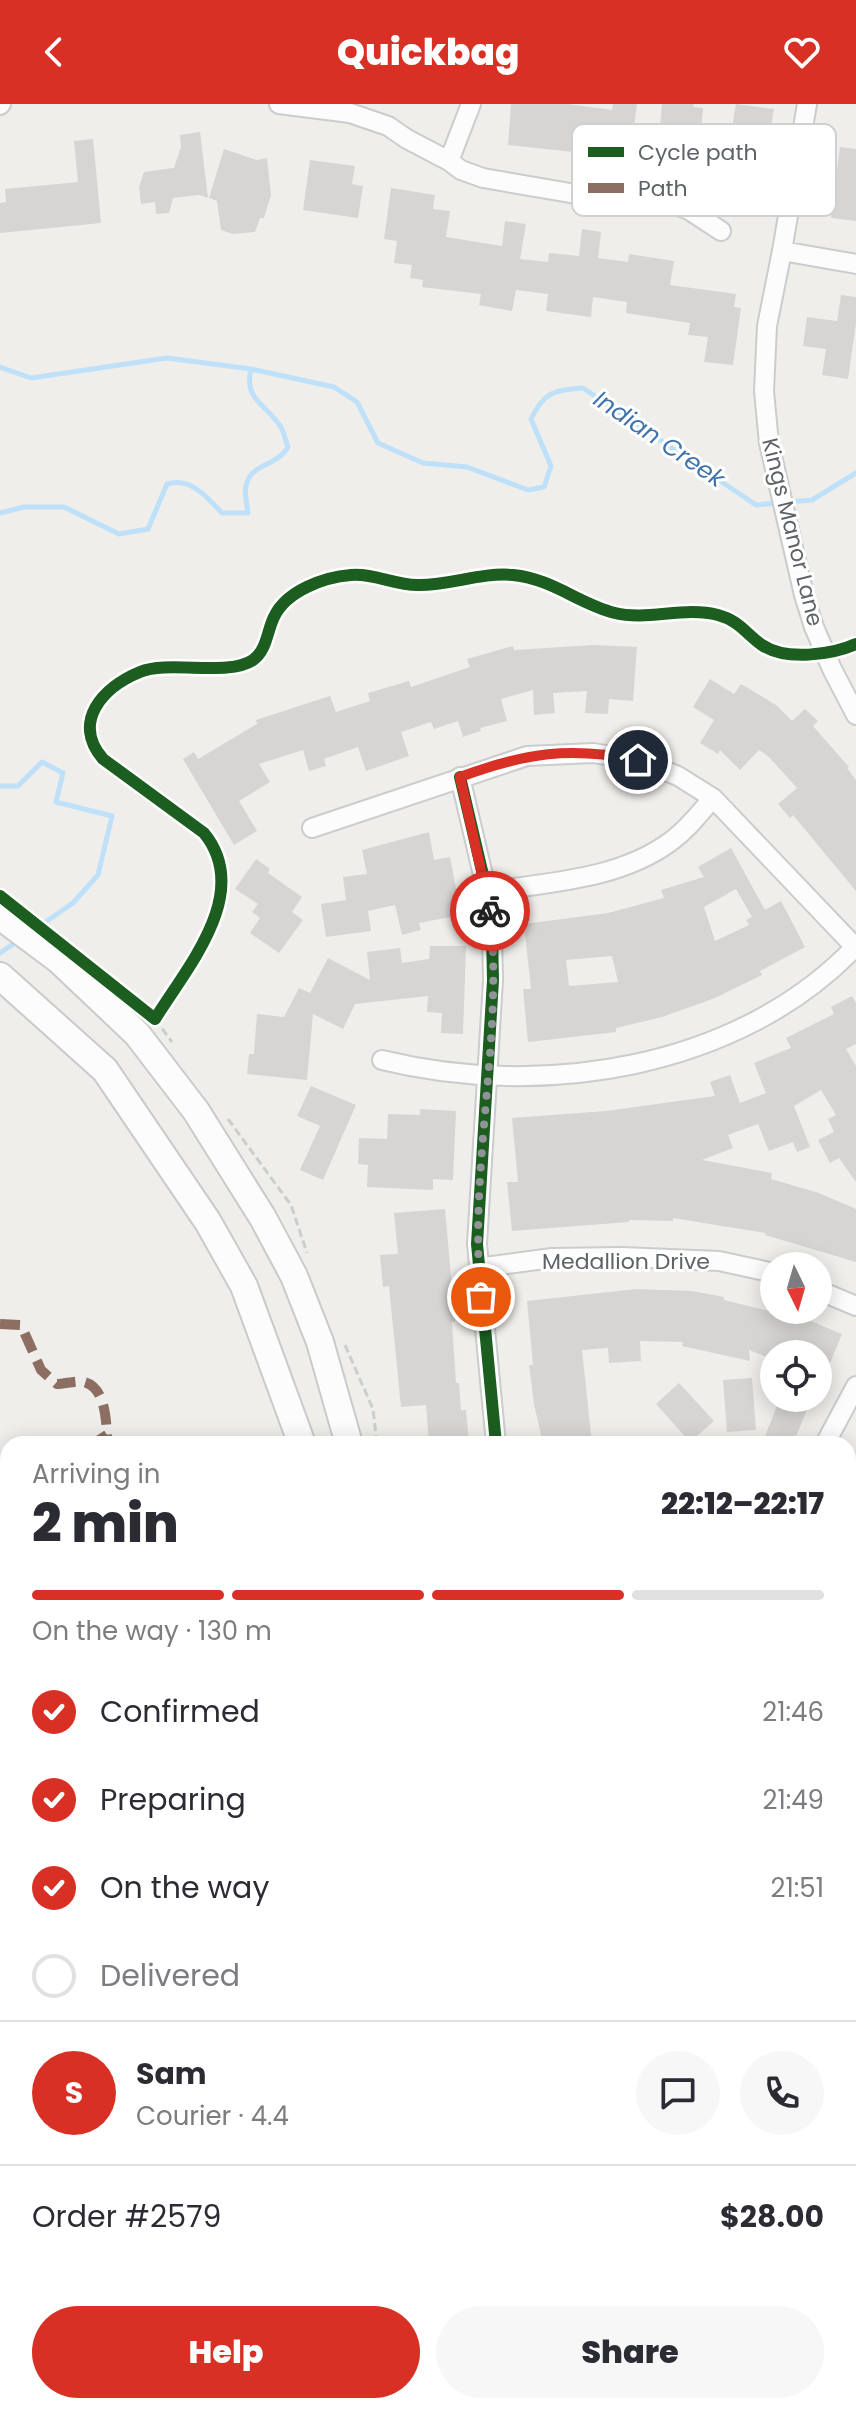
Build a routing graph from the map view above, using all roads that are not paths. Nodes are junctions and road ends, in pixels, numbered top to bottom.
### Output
1 (279, 104) edge
2 (471, 104) edge
3 (807, 104) edge
4 (292, 105) edge
5 (804, 124) edge
6 (449, 161) junction
7 (572, 192) edge
8 (698, 216) edge
9 (788, 216) edge
10 (721, 231) dead end
11 (782, 251) junction
12 (856, 264) edge
13 (856, 715) edge
14 (460, 777) junction
15 (713, 798) junction
16 (312, 828) dead end
17 (487, 892) junction
18 (0, 916) edge
19 (856, 947) edge
20 (8, 982) edge
21 (382, 1060) dead end
22 (487, 1076) junction
23 (478, 1268) junction
24 (760, 1270) edge
25 (832, 1296) edge
26 (856, 1306) edge
27 (856, 1386) edge
28 (299, 1436) edge
29 (347, 1436) edge
30 (495, 1436) edge
31 (829, 1436) edge

1 - 4 street
2 - 6 street
3 - 5 street, Kings Manor Lane
4 - 6 street
6 - 7 street
8 - 10 street
9 - 11 street, Kings Manor Lane
11 - 12 street
11 - 13 street, Kings Manor Lane
14 - 15 street
14 - 16 street
14 - 17 street
15 - 17 street
15 - 19 street
17 - 22 street
18 - 29 main road
19 - 22 street
20 - 28 main road
21 - 22 street
22 - 23 street
23 - 24 street, Medallion Drive
23 - 30 street
25 - 26 street
27 - 31 street

